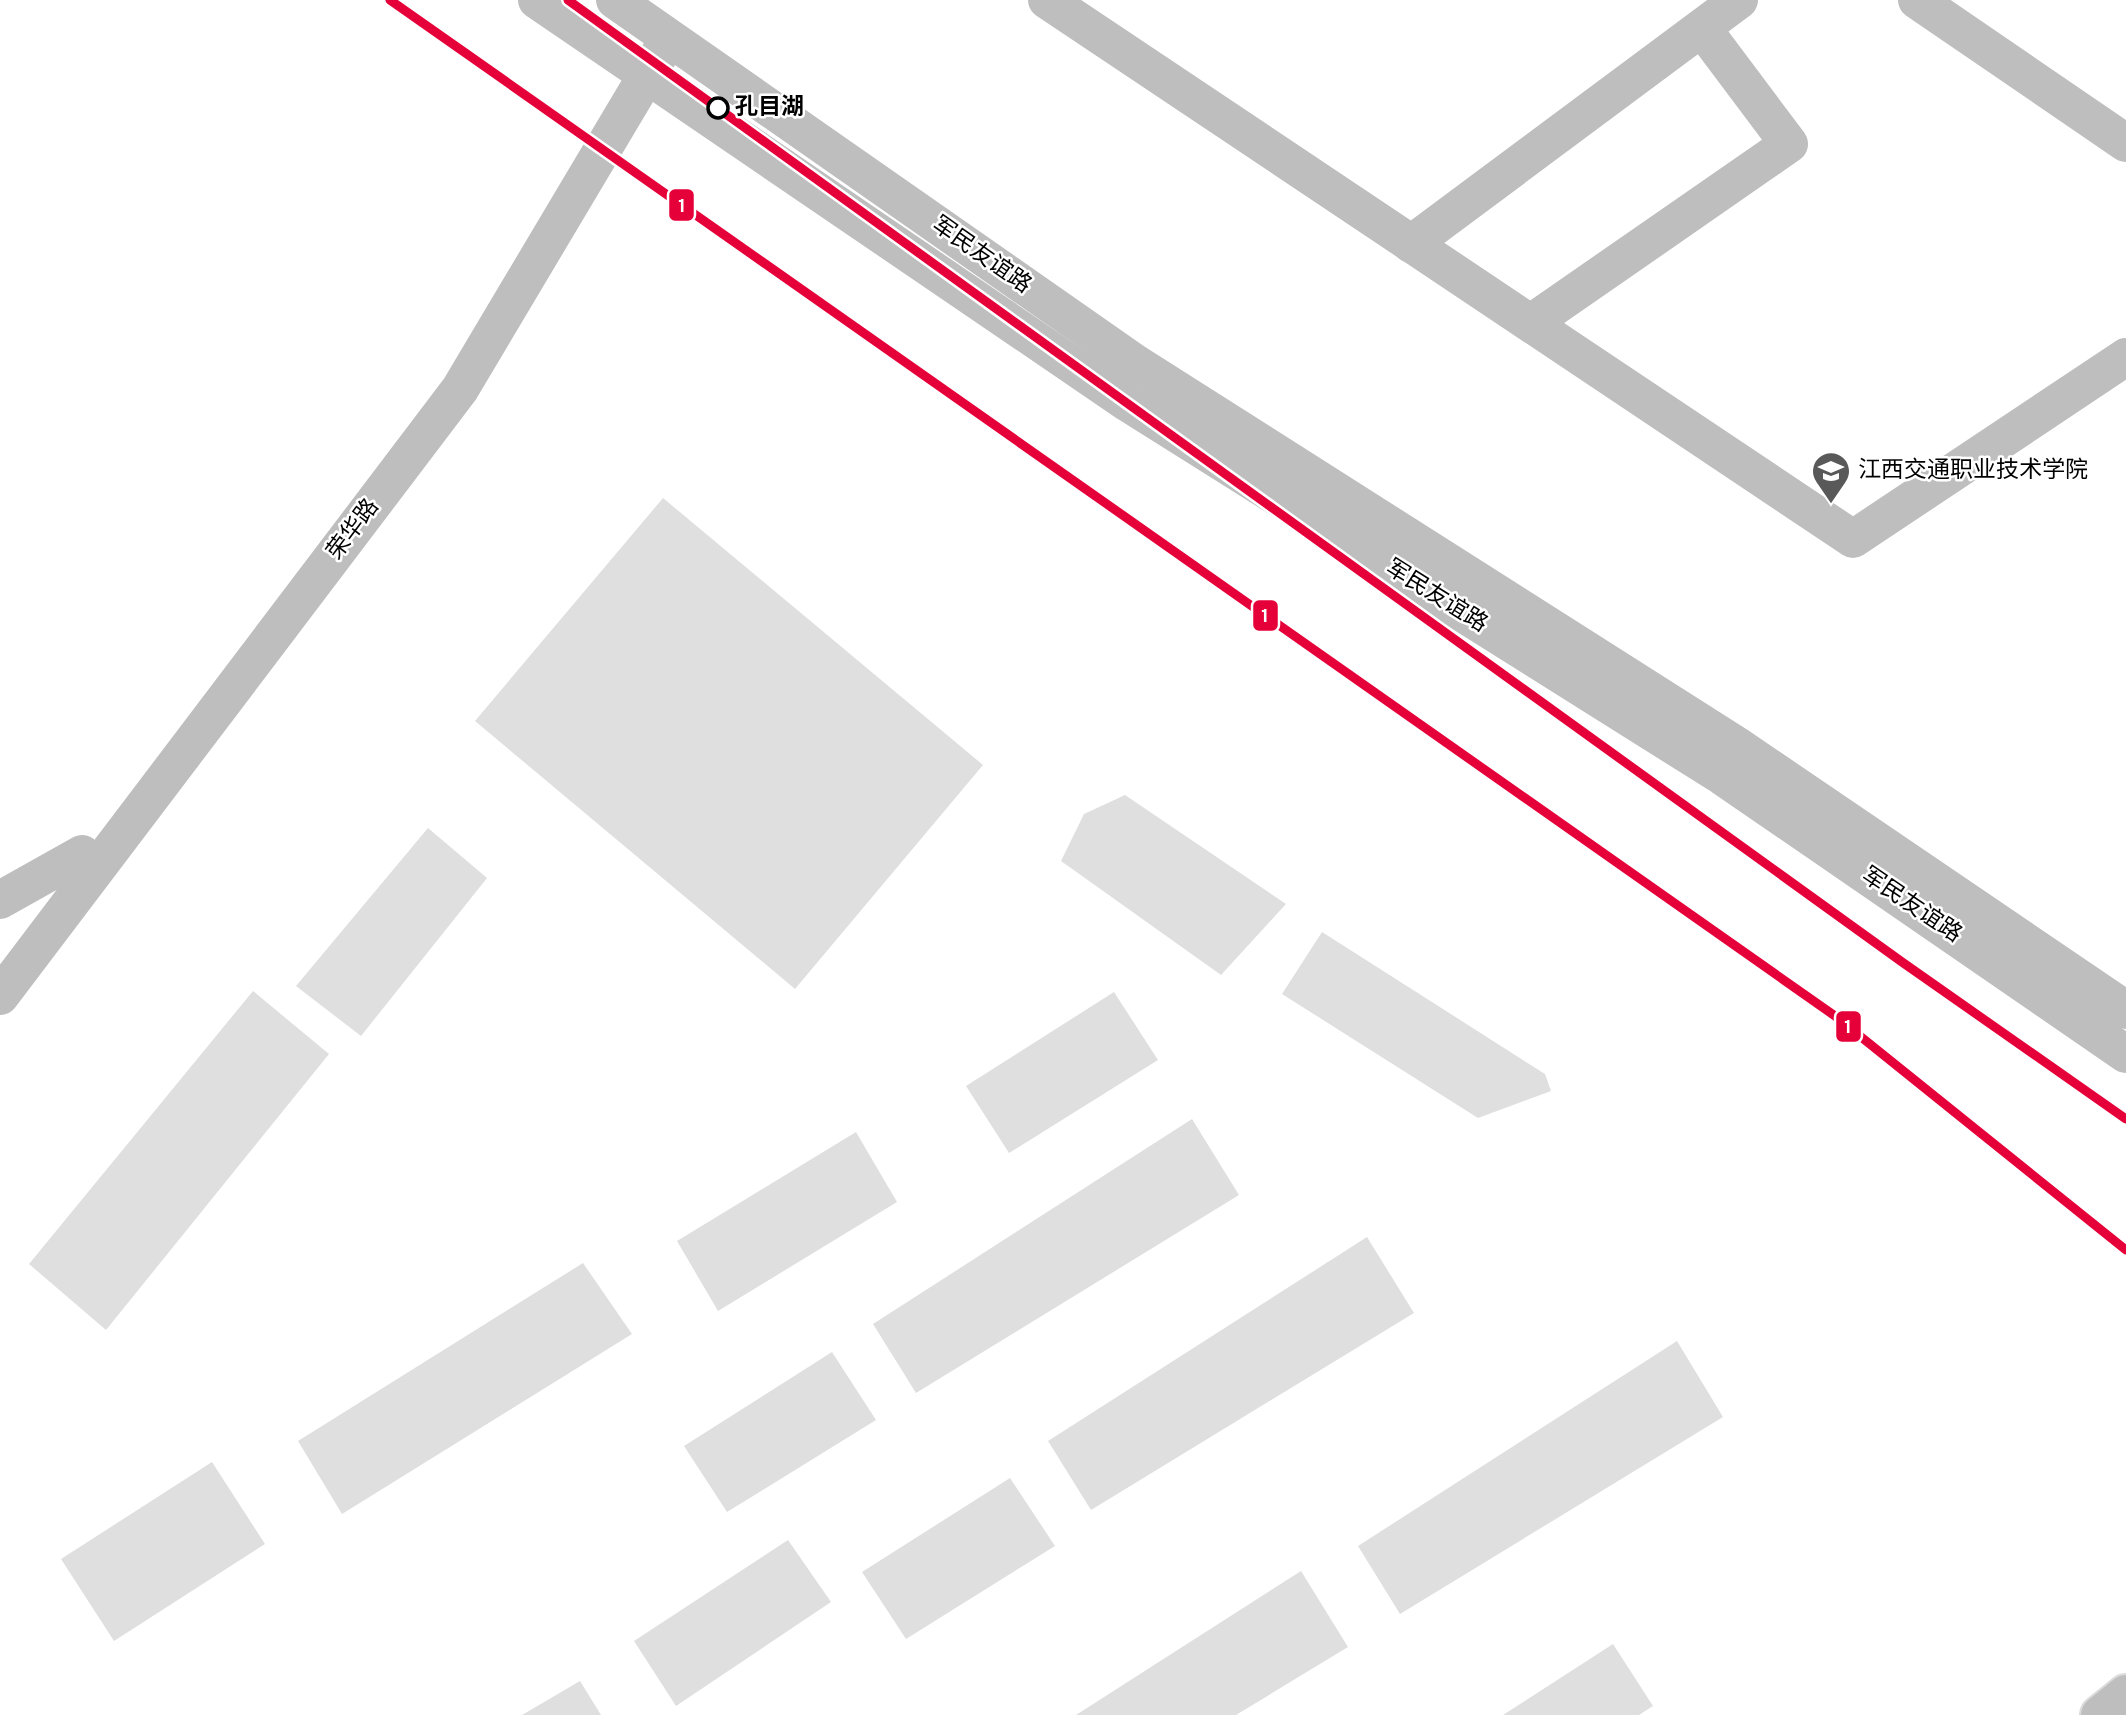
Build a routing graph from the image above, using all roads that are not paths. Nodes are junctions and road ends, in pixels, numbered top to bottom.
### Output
1 (537, 0) edge
2 (615, 0) edge
3 (1047, 0) edge
4 (1739, 0) edge
5 (1917, 0) edge
6 (1702, 28) junction
7 (658, 30) junction
8 (635, 67) junction
9 (2126, 143) edge
10 (1411, 244) junction
11 (1531, 323) junction
12 (2126, 356) edge
13 (82, 854) junction
14 (0, 900) edge
15 (0, 964) edge
16 (0, 996) edge
17 (2126, 1010) edge
18 (2126, 1054) edge
19 (2126, 1678) edge
20 (2126, 1693) edge
21 (2090, 1715) edge
22 (2100, 1715) edge

1 - 8 main road, 军民友谊路
2 - 7 main road, 军民友谊路
3 - 10 main road
4 - 6 main road
5 - 9 main road
6 - 10 main road
6 - 11 main road
7 - 8 main road, 荣华路
7 - 17 main road, 军民友谊路
8 - 13 main road, 荣华路
8 - 16 main road, 荣华路
8 - 18 main road, 军民友谊路
10 - 11 main road
11 - 12 main road
13 - 14 main road
13 - 15 main road, 荣华路
19 - 21 main road
20 - 22 main road

